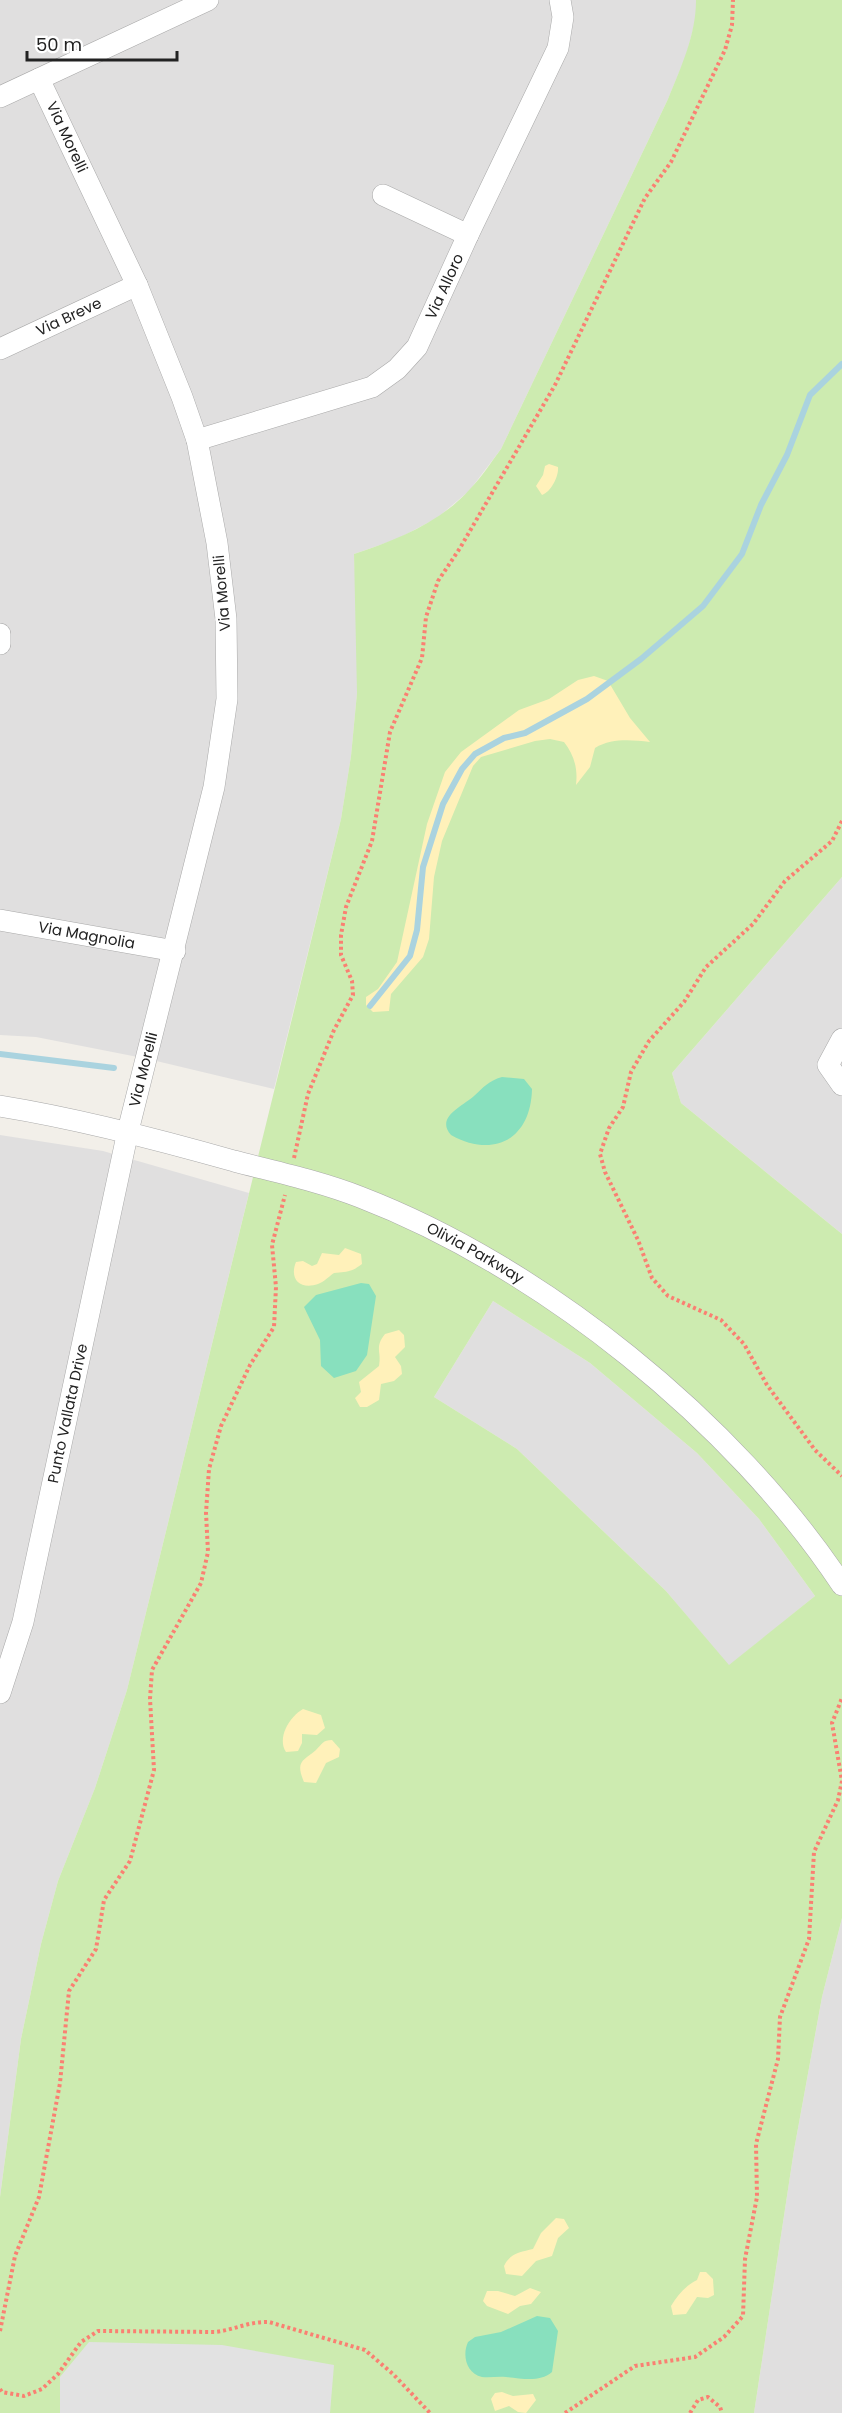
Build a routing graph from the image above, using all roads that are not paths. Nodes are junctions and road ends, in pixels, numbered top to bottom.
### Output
1 (208, 0) edge
2 (560, 0) edge
3 (39, 79) junction
4 (0, 98) edge
5 (383, 195) dead end
6 (468, 235) junction
7 (137, 285) junction
8 (0, 349) edge
9 (196, 440) junction
10 (0, 634) edge
11 (0, 644) edge
12 (0, 920) edge
13 (175, 951) junction
14 (842, 1039) edge
15 (842, 1085) edge
16 (0, 1106) edge
17 (128, 1131) junction
18 (842, 1584) edge
19 (0, 1693) edge

1 - 3 street
2 - 6 street, Via Alloro
3 - 4 street
3 - 7 street, Via Morelli
5 - 6 street
6 - 9 street, Via Alloro
7 - 8 street, Via Breve
7 - 9 street, Via Morelli
9 - 13 street, Via Morelli
10 - 11 street
12 - 13 street, Via Magnolia
13 - 17 street, Via Morelli
14 - 15 street
16 - 17 street, Olivia Parkway
17 - 18 street, Olivia Parkway
17 - 19 street, Punto Vallata Drive

